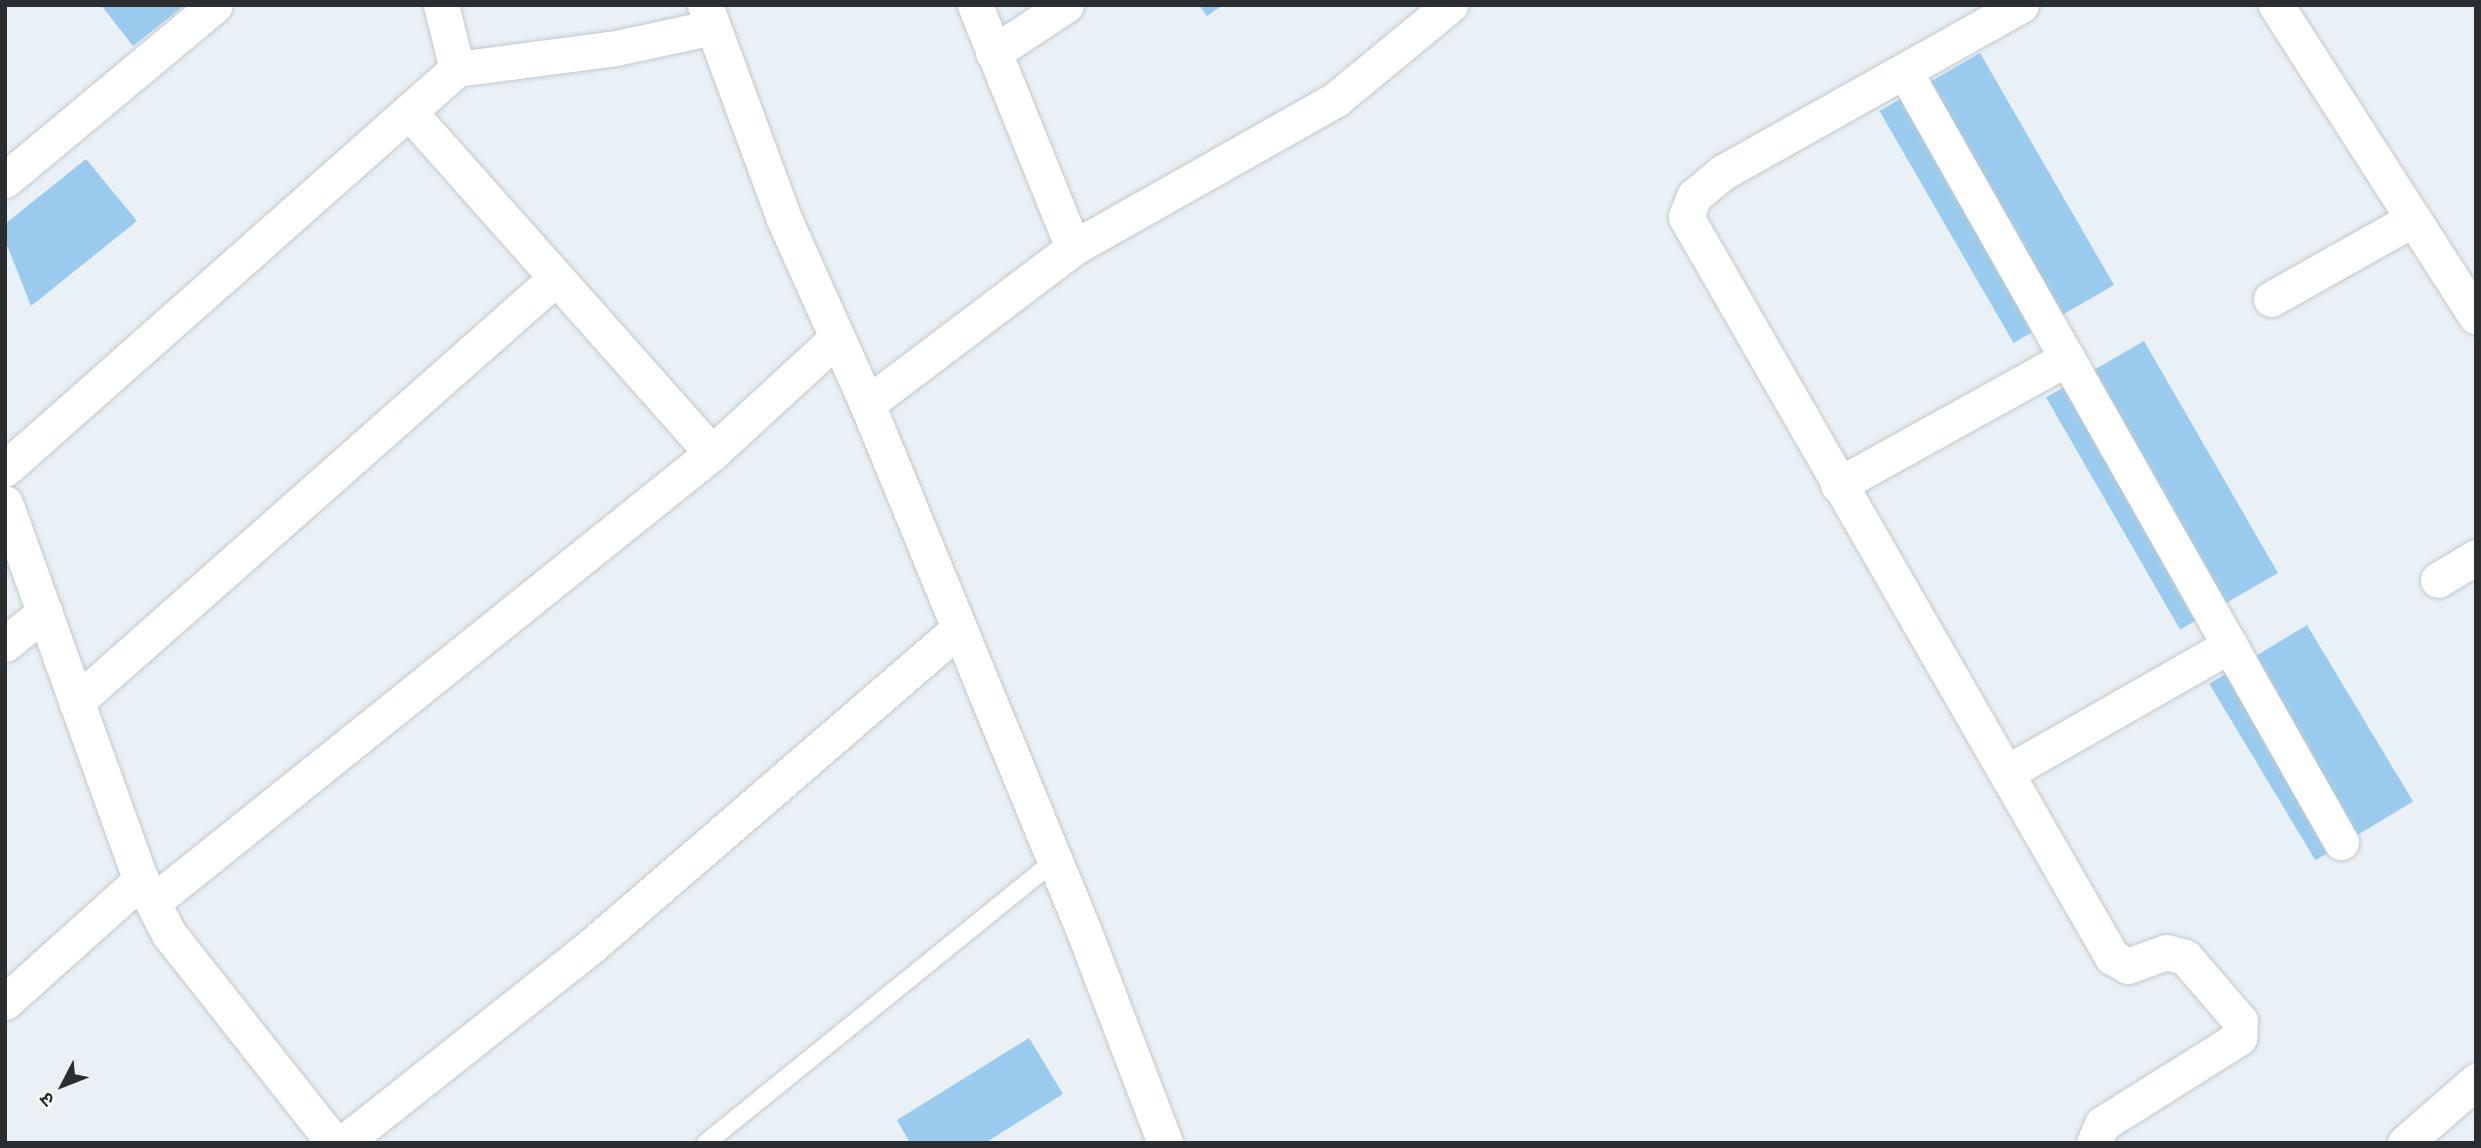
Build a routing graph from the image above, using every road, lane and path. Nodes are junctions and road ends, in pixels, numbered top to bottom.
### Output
1 (215, 5) edge
2 (441, 5) edge
3 (975, 5) edge
4 (1066, 5) edge
5 (1450, 5) edge
6 (2021, 5) edge
7 (2276, 5) edge
8 (709, 16) edge
9 (993, 52) junction
10 (457, 69) junction
11 (1905, 72) junction
12 (411, 114) junction
13 (5, 180) edge
14 (2413, 219) junction
15 (1073, 248) junction
16 (556, 278) junction
17 (2271, 299) dead end
18 (2476, 316) edge
19 (836, 338) junction
20 (2067, 358) junction
21 (867, 404) junction
22 (712, 453) junction
23 (5, 469) edge
24 (1839, 485) junction
25 (5, 503) edge
26 (2476, 557) edge
27 (2438, 580) dead end
28 (44, 612) junction
29 (958, 630) junction
30 (5, 644) edge
31 (2230, 645) junction
32 (76, 702) junction
33 (2006, 773) junction
34 (2340, 842) dead end
35 (1055, 860) junction
36 (147, 891) junction
37 (5, 1002) edge
38 (2476, 1081) edge
39 (1157, 1140) edge
40 (334, 1143) edge
41 (343, 1143) edge
42 (706, 1143) edge
43 (2094, 1143) edge
44 (2405, 1143) edge

1 - 13 street
2 - 10 street
3 - 9 street
4 - 9 street
5 - 15 street
6 - 11 street
7 - 14 street
8 - 10 street
8 - 19 street
9 - 15 street
10 - 12 street
11 - 20 street
11 - 24 street
12 - 16 street
12 - 23 street
14 - 17 street
14 - 18 street
15 - 21 street
16 - 22 street
16 - 32 street
19 - 21 street
19 - 22 street
20 - 24 street
20 - 31 street
21 - 29 street
22 - 36 street
24 - 33 street
25 - 28 street
26 - 27 street
28 - 30 street
28 - 32 street
29 - 35 street
29 - 41 street
31 - 33 street
31 - 34 street
32 - 36 street
33 - 43 street
35 - 39 street
35 - 42 lane
36 - 37 street
36 - 40 street
38 - 44 street

